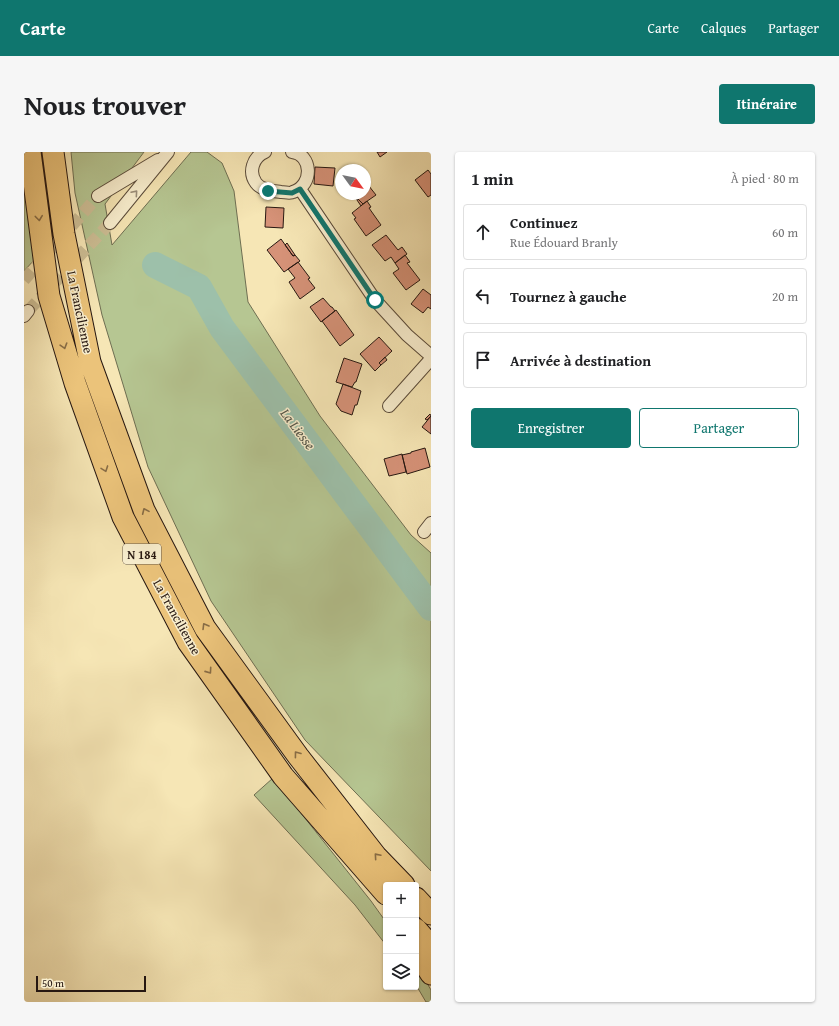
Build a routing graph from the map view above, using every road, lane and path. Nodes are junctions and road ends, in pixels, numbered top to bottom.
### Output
1 (30, 152) edge
2 (53, 152) edge
3 (261, 153) edge
4 (300, 153) edge
5 (166, 154) edge
6 (300, 189) junction
7 (98, 196) tunnel mouth
8 (110, 223) tunnel mouth
9 (431, 358) edge
10 (389, 406) dead end
11 (401, 882) edge
12 (383, 891) edge
13 (419, 901) edge
14 (431, 914) edge
15 (419, 932) edge
16 (431, 946) edge
17 (418, 954) edge
18 (431, 974) edge

1 -> 12 highway, La Francilienne / N 184
11 -> 2 highway, La Francilienne / N 184
3 - 6 street
4 - 6 street
5 - 7 street
8 -> 5 street
6 - 9 street
9 - 10 street
13 - 14 highway
15 - 16 highway
17 - 18 highway

